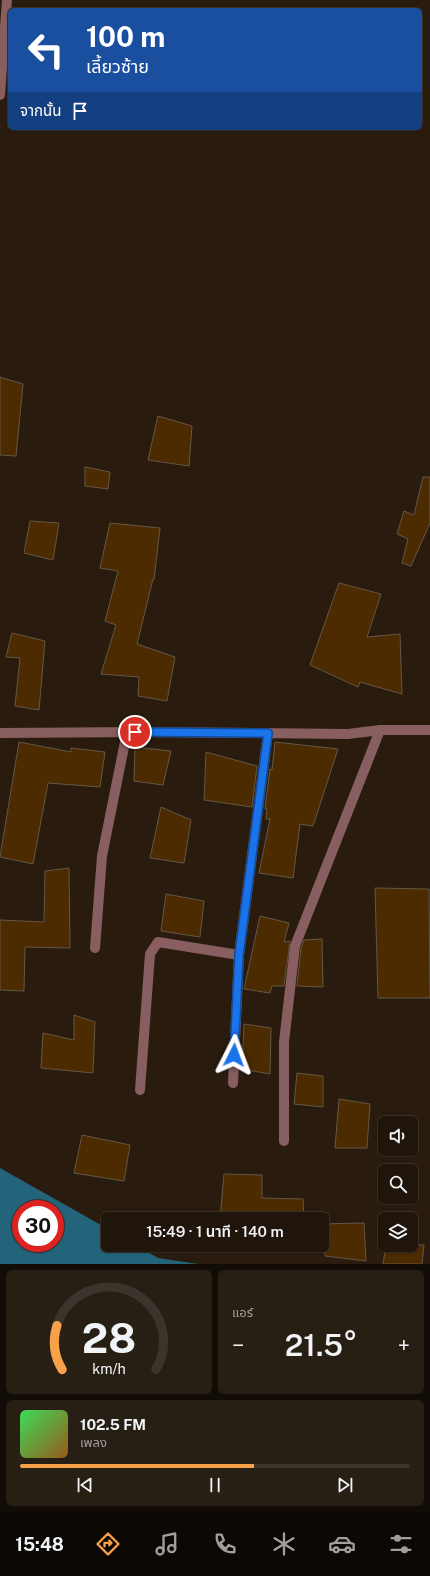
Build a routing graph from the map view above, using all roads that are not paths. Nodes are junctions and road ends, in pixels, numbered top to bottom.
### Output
1 (7, 0) edge
2 (0, 95) edge
3 (380, 730) junction
4 (430, 730) edge
5 (127, 732) junction
6 (0, 733) edge
7 (268, 733) junction
8 (95, 948) dead end
9 (239, 955) junction
10 (233, 1083) dead end
11 (140, 1090) dead end
12 (284, 1141) dead end

1 - 2 street
3 - 4 street
3 - 7 street
3 - 12 street
5 - 6 street
5 - 7 street
5 - 8 street
7 - 9 street
9 - 10 street
9 - 11 street

